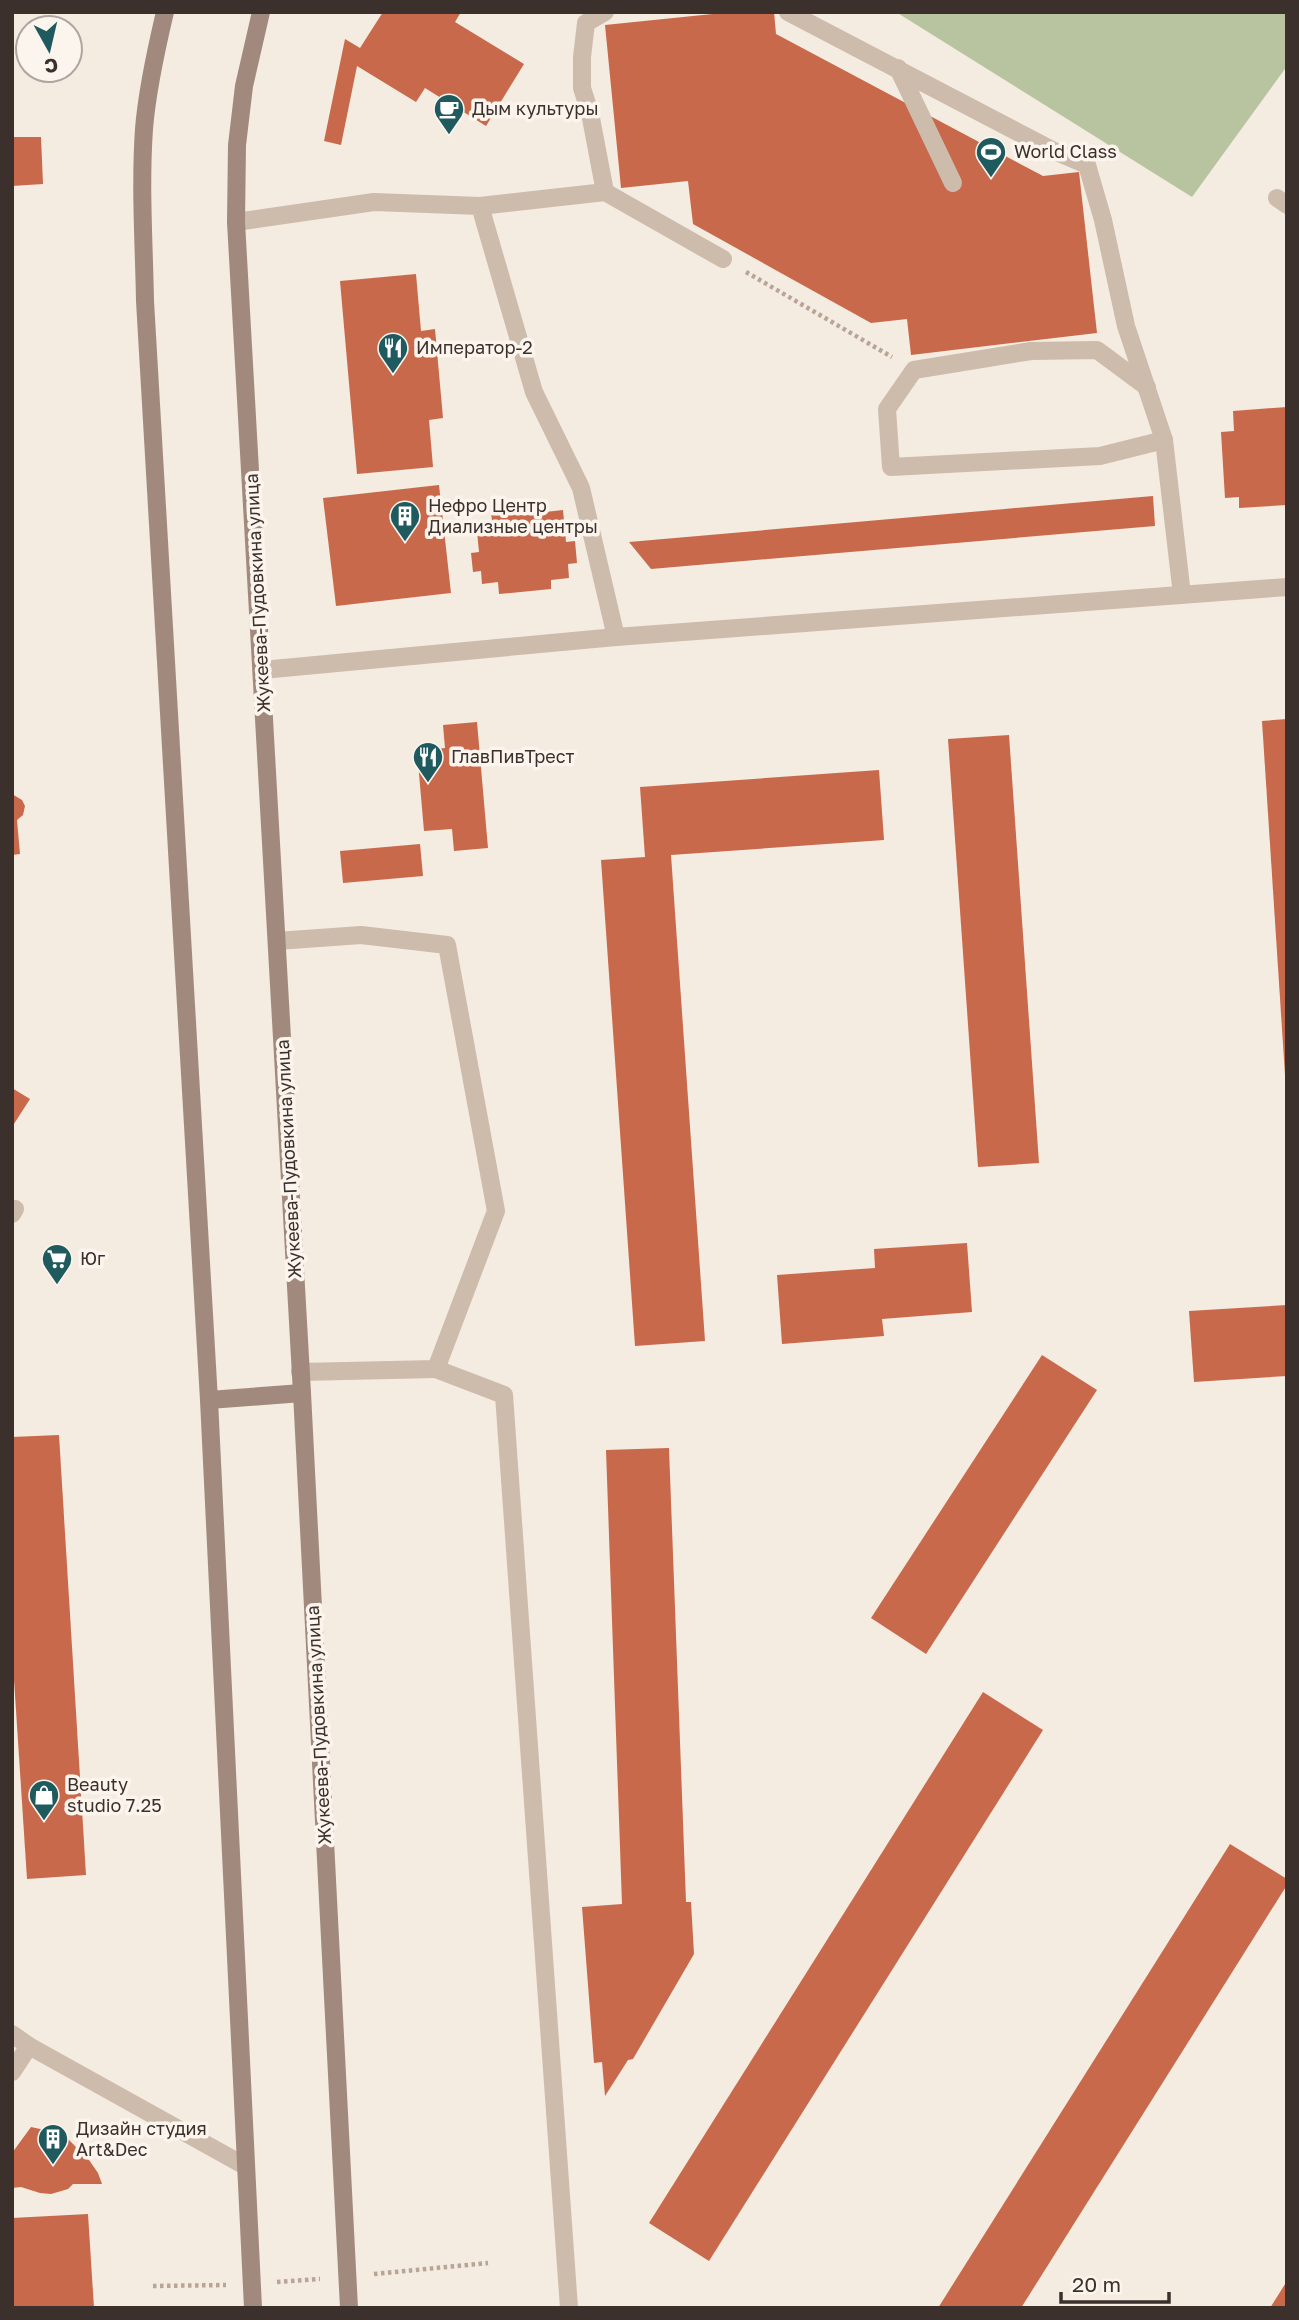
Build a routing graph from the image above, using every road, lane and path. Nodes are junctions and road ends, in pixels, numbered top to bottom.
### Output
1 (165, 12) edge
2 (261, 12) edge
3 (605, 12) edge
4 (788, 12) edge
5 (898, 68) junction
6 (953, 183) dead end
7 (605, 192) junction
8 (480, 206) junction
9 (236, 222) junction
10 (723, 259) joint
11 (914, 370) junction
12 (1147, 387) junction
13 (1164, 440) junction
14 (1287, 587) edge
15 (1182, 595) junction
16 (616, 637) junction
17 (262, 670) junction
18 (277, 942) junction
19 (436, 1369) junction
20 (300, 1372) junction
21 (302, 1393) junction
22 (209, 1400) junction
23 (12, 2034) edge
24 (29, 2046) junction
25 (12, 2072) edge
26 (245, 2166) junction
27 (253, 2308) edge
28 (349, 2308) edge
29 (569, 2308) edge

1 - 22 main road
2 - 9 main road, Жукеева-Пудовкина улица
3 - 7 street
4 - 5 street
5 - 6 street
5 - 12 street
7 - 8 street
7 - 10 street
8 - 9 street
8 - 16 street
9 - 17 main road, Жукеева-Пудовкина улица
10 - 11 path
11 - 12 street
11 - 13 street
12 - 13 street
13 - 15 street
14 - 15 street
15 - 16 street
16 - 17 street
17 - 18 main road, Жукеева-Пудовкина улица
18 - 19 street
18 - 20 main road, Жукеева-Пудовкина улица
19 - 20 street
19 - 29 street
20 - 21 main road, Жукеева-Пудовкина улица
21 - 22 main road
21 - 28 main road, Жукеева-Пудовкина улица
22 - 26 main road
23 - 24 street
24 - 25 street
24 - 26 street
26 - 27 main road

